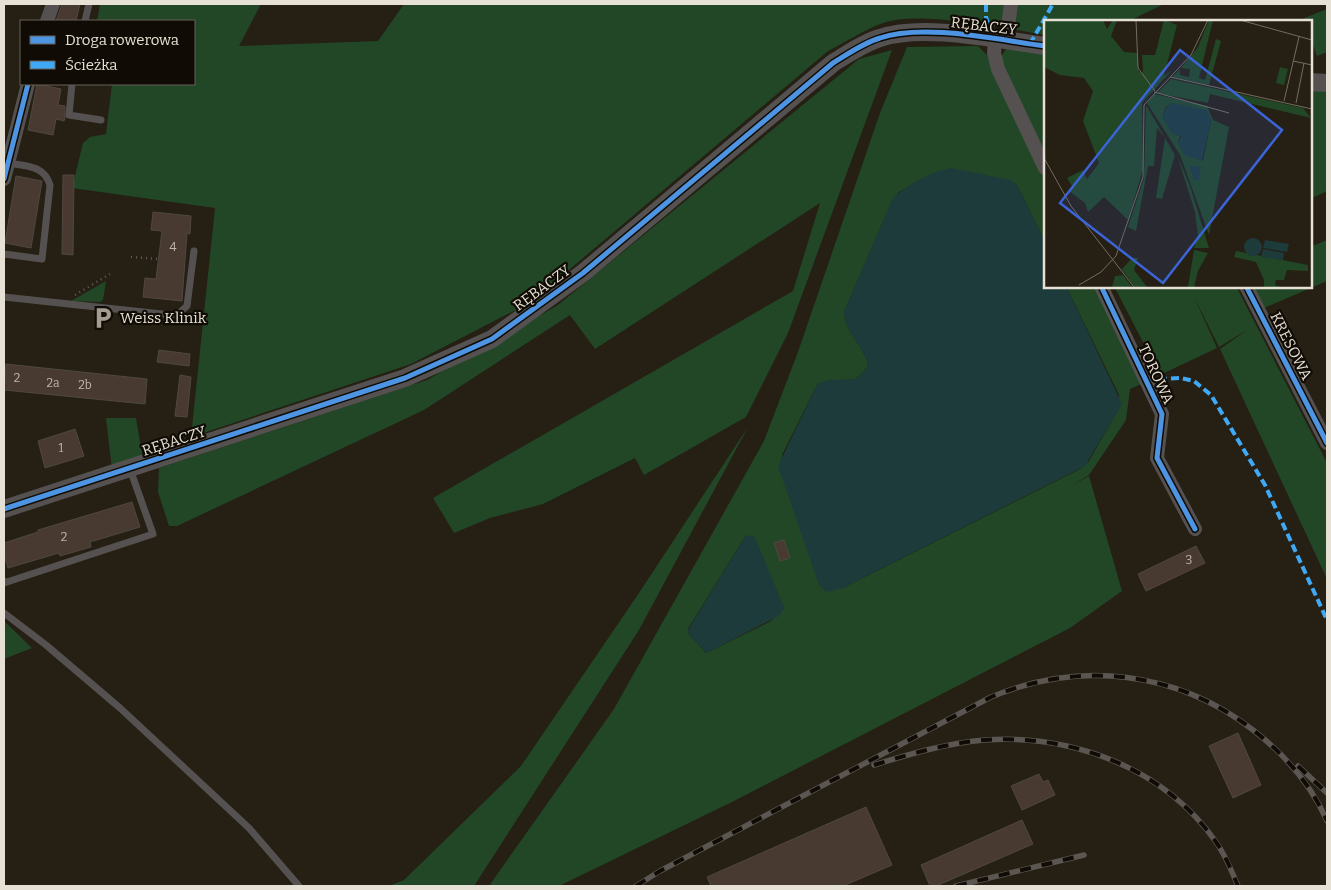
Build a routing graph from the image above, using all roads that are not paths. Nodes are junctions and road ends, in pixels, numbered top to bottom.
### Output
1 (53, 4) edge
2 (89, 4) edge
3 (1011, 4) edge
4 (47, 20) edge
5 (85, 20) edge
6 (1001, 40) junction
7 (1044, 46) edge
8 (1311, 82) edge
9 (1327, 83) edge
10 (28, 85) edge
11 (72, 85) edge
12 (101, 120) dead end
13 (1044, 166) edge
14 (5, 171) edge
15 (194, 251) dead end
16 (4, 254) edge
17 (1102, 288) edge
18 (1247, 288) edge
19 (4, 297) edge
20 (1327, 443) edge
21 (130, 469) junction
22 (4, 509) edge
23 (1195, 530) dead end
24 (4, 580) edge
25 (4, 613) edge
26 (299, 886) edge

1 - 4 street
2 - 5 lane
3 - 6 street
6 - 7 street, RĘBACZY
6 - 13 street
6 - 21 street, RĘBACZY
8 - 9 street
10 - 14 street
11 - 12 lane
14 - 16 lane
15 - 19 lane
17 - 23 street, TOROWA
18 - 20 street, KRESOWA
21 - 22 street, RĘBACZY
21 - 24 lane
25 - 26 lane

